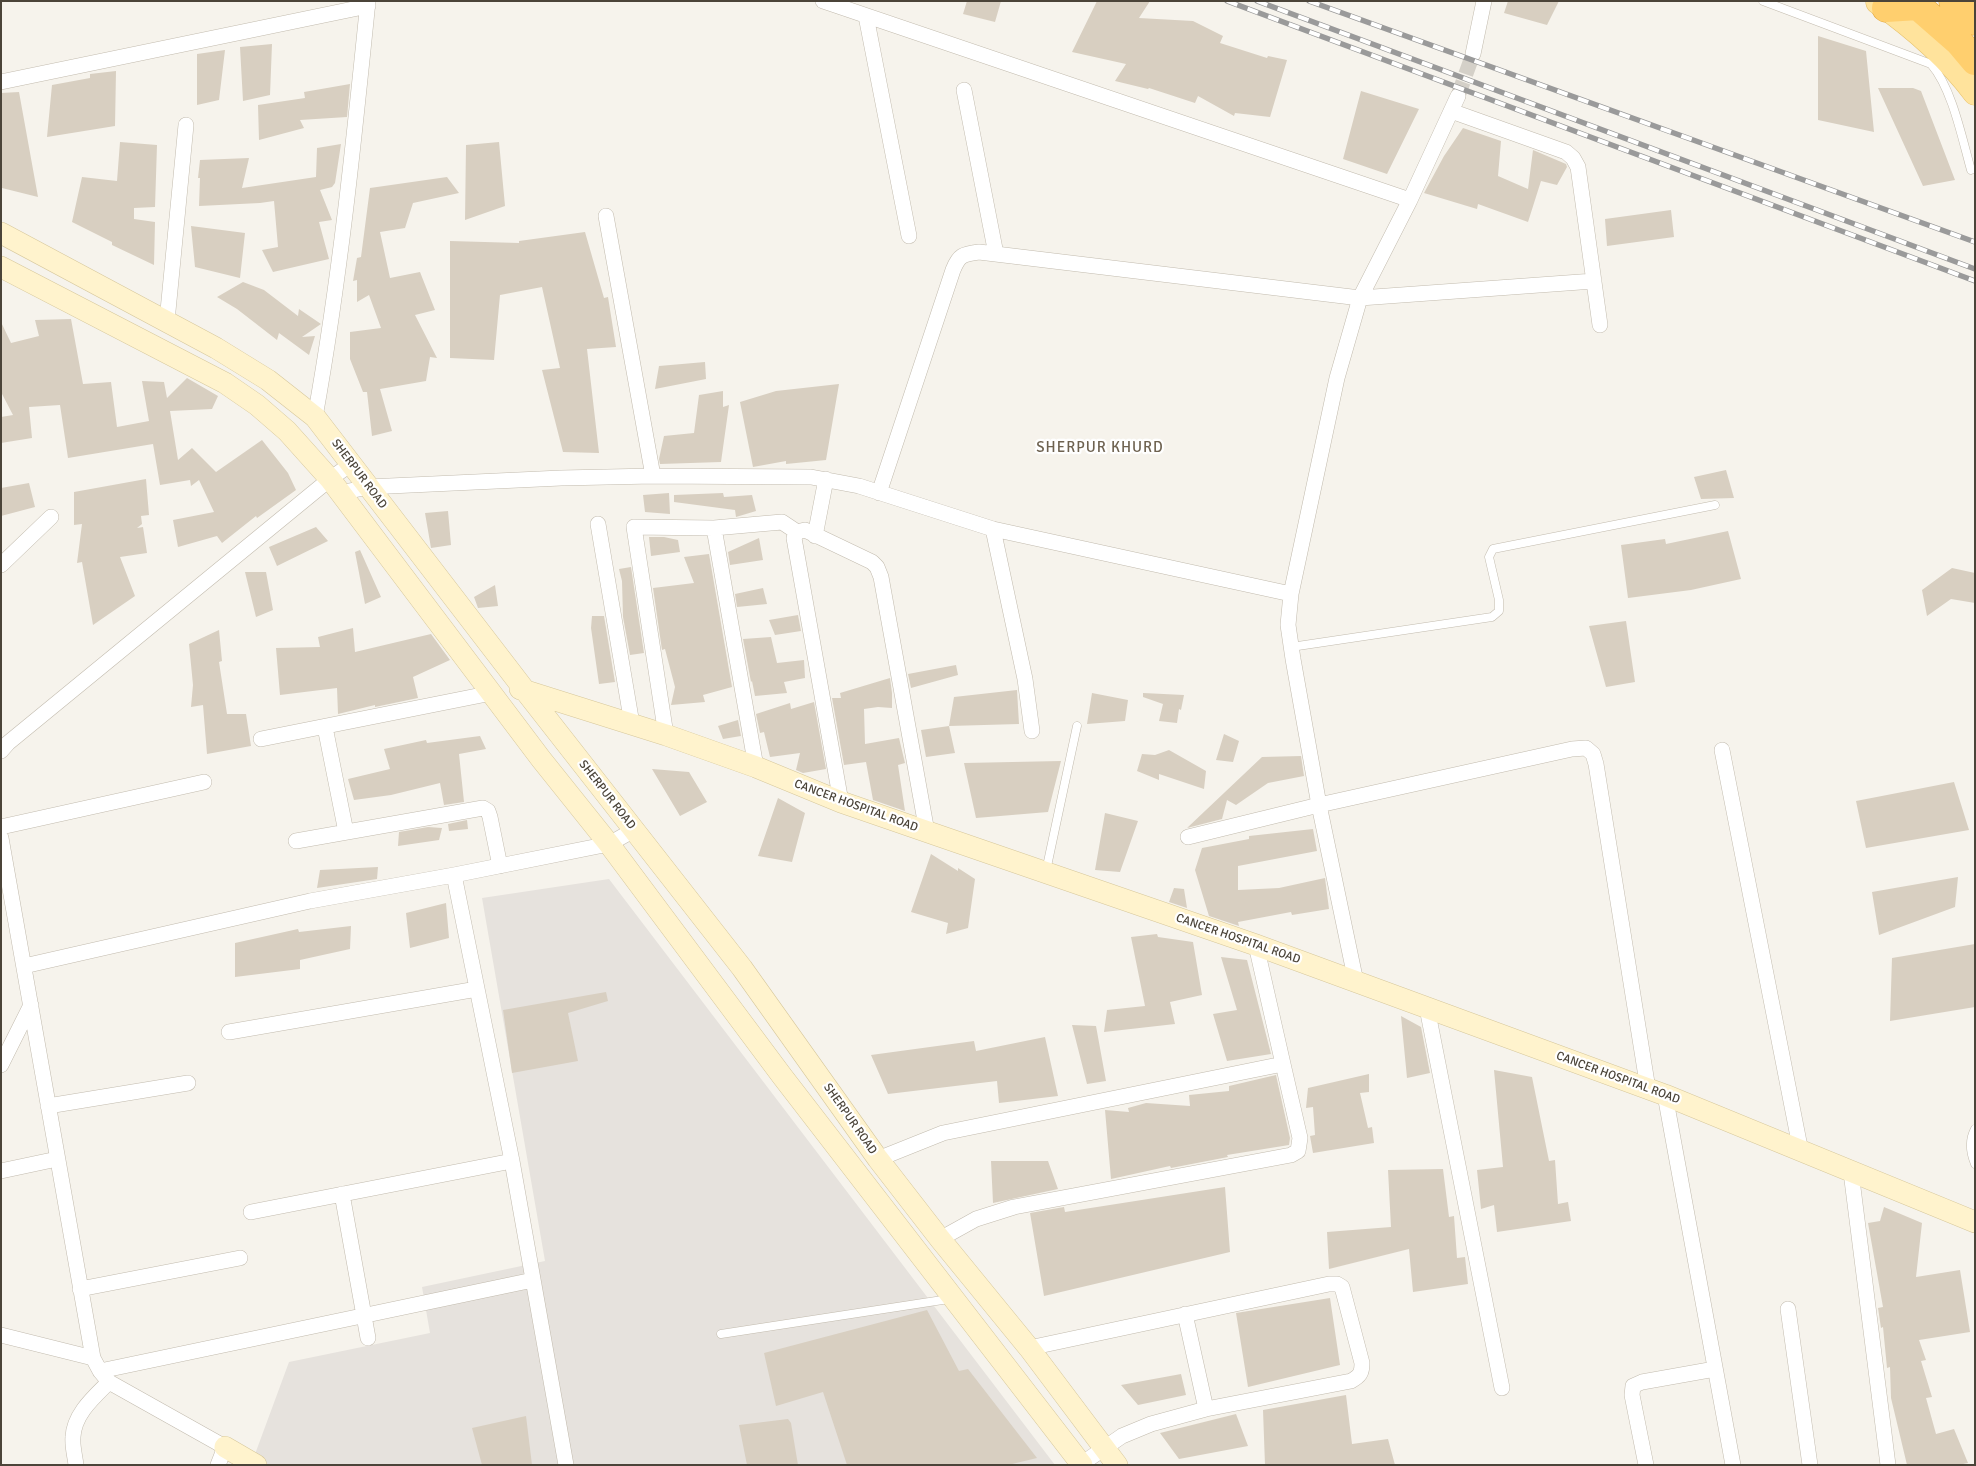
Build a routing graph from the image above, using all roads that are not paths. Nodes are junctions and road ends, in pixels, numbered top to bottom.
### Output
1 (823, 1) edge
2 (1484, 1) edge
3 (1763, 1) edge
4 (1953, 1) edge
5 (368, 3) edge
6 (1900, 8) edge
7 (866, 16) junction
8 (1975, 21) edge
9 (1473, 54) tunnel mouth
10 (1975, 61) edge
11 (1, 82) edge
12 (964, 90) dead end
13 (1975, 94) edge
14 (1458, 96) tunnel mouth
15 (1451, 111) junction
16 (186, 125) dead end
17 (1971, 170) dead end
18 (1410, 200) junction
19 (606, 216) dead end
20 (1, 233) edge
21 (909, 236) dead end
22 (996, 254) junction
23 (1, 267) edge
24 (1594, 281) junction
25 (1360, 298) junction
26 (167, 321) junction
27 (1600, 325) dead end
28 (316, 417) junction
29 (351, 464) junction
30 (653, 476) junction
31 (826, 479) junction
32 (335, 486) junction
33 (368, 487) junction
34 (879, 493) junction
35 (1715, 505) dead end
36 (51, 518) dead end
37 (598, 524) dead end
38 (714, 528) junction
39 (993, 529) junction
40 (797, 532) junction
41 (815, 536) junction
42 (1, 565) edge
43 (1291, 594) junction
44 (1291, 648) junction
45 (523, 688) junction
46 (492, 693) junction
47 (632, 724) junction
48 (1077, 726) dead end
49 (325, 727) junction
50 (1032, 731) dead end
51 (666, 735) junction
52 (260, 740) dead end
53 (1, 750) edge
54 (1722, 750) dead end
55 (756, 767) junction
56 (204, 782) dead end
57 (841, 802) junction
58 (1319, 805) junction
59 (1, 827) edge
60 (634, 830) junction
61 (346, 832) junction
62 (927, 832) junction
63 (1188, 837) dead end
64 (1, 838) edge
65 (296, 840) dead end
66 (610, 844) junction
67 (500, 866) junction
68 (1046, 873) junction
69 (454, 875) junction
70 (1256, 945) junction
71 (24, 966) junction
72 (1356, 982) junction
73 (476, 989) junction
74 (31, 1005) junction
75 (1427, 1008) junction
76 (229, 1032) dead end
77 (1283, 1064) junction
78 (1, 1065) edge
79 (188, 1083) dead end
80 (1657, 1092) junction
81 (48, 1106) junction
82 (1975, 1129) edge
83 (1801, 1152) junction
84 (57, 1159) junction
85 (878, 1159) junction
86 (512, 1161) junction
87 (1975, 1164) edge
88 (1, 1171) edge
89 (1851, 1172) junction
90 (342, 1194) junction
91 (251, 1212) dead end
92 (1975, 1222) edge
93 (940, 1239) junction
94 (240, 1258) dead end
95 (533, 1280) junction
96 (80, 1289) junction
97 (954, 1298) junction
98 (1788, 1309) dead end
99 (1185, 1314) junction
100 (363, 1315) junction
101 (721, 1334) dead end
102 (1, 1335) edge
103 (368, 1338) dead end
104 (1029, 1348) junction
105 (1715, 1369) junction
106 (100, 1370) junction
107 (1502, 1388) dead end
108 (1206, 1409) junction
109 (1104, 1448) junction
110 (221, 1456) edge
111 (76, 1465) edge
112 (256, 1465) edge
113 (566, 1465) edge
114 (1081, 1465) edge
115 (1116, 1465) edge
116 (1646, 1465) edge
117 (1734, 1465) edge
118 (1810, 1465) edge
119 (1888, 1465) edge

1 - 7 street
2 - 9 street
3 - 17 lane
4 - 8 highway
5 - 11 street
5 - 28 street
6 - 10 highway
6 - 13 main road
7 - 18 street
7 - 21 street
12 - 22 street
14 - 15 street
15 - 18 street
15 - 24 street
16 - 26 street
18 - 25 street
19 - 30 street
20 - 26 street, SHERPUR ROAD
22 - 25 street
22 - 34 street
23 - 32 street, SHERPUR ROAD
24 - 25 street
24 - 27 street
25 - 43 street
26 - 28 street, SHERPUR ROAD
28 - 29 street, SHERPUR ROAD
29 - 32 street
29 - 33 street, SHERPUR ROAD
30 - 31 street
30 - 33 street
31 - 34 street
31 - 41 street
32 - 33 street
32 - 46 street, SHERPUR ROAD
32 - 53 street
33 - 45 street, SHERPUR ROAD
34 - 39 street
35 - 44 lane
36 - 42 street
37 - 47 street
38 - 40 street
38 - 51 street
38 - 55 street
39 - 43 street
39 - 50 street
40 - 41 street
40 - 57 street
41 - 62 street
43 - 44 street
44 - 58 street
45 - 46 street, CANCER HOSPITAL ROAD
45 - 47 street, CANCER HOSPITAL ROAD
45 - 60 street, SHERPUR ROAD
46 - 49 street
46 - 66 street, SHERPUR ROAD
47 - 51 street, CANCER HOSPITAL ROAD
48 - 68 lane
49 - 52 street
49 - 61 street
51 - 55 street, CANCER HOSPITAL ROAD
54 - 83 street
55 - 57 street, CANCER HOSPITAL ROAD
56 - 59 street
57 - 62 street, CANCER HOSPITAL ROAD
58 - 63 street
58 - 72 street
58 - 80 street
60 - 66 street
60 - 85 street, SHERPUR ROAD
61 - 65 street
61 - 67 street
62 - 68 street, CANCER HOSPITAL ROAD
64 - 71 street
66 - 67 street
66 - 97 street, SHERPUR ROAD
67 - 69 street
68 - 70 street, CANCER HOSPITAL ROAD
69 - 71 street
69 - 73 street
70 - 72 street, CANCER HOSPITAL ROAD
70 - 77 street
71 - 74 street
72 - 75 street, CANCER HOSPITAL ROAD
73 - 76 street
73 - 86 street
74 - 78 street
74 - 81 street
75 - 80 street, CANCER HOSPITAL ROAD
75 - 107 street
77 - 85 street
77 - 93 street
79 - 81 street
80 - 83 street, CANCER HOSPITAL ROAD
80 - 105 street
81 - 84 street
82 - 87 lane
83 - 89 street, CANCER HOSPITAL ROAD
84 - 88 street
84 - 96 street
85 - 93 street, SHERPUR ROAD
86 - 90 street
86 - 95 street
89 - 92 street, CANCER HOSPITAL ROAD
89 - 119 street
90 - 91 street
90 - 100 street
93 - 104 street, SHERPUR ROAD
94 - 96 street
95 - 100 street
95 - 113 street
96 - 106 street
97 - 101 lane
97 - 114 street, SHERPUR ROAD
98 - 118 street
99 - 104 street
99 - 108 street
99 - 108 street
100 - 103 street
100 - 106 street
102 - 106 street
104 - 109 street, SHERPUR ROAD
105 - 116 street
105 - 117 street
106 - 110 street
106 - 111 street
108 - 109 street
109 - 114 street
109 - 115 street, SHERPUR ROAD
110 - 112 street

